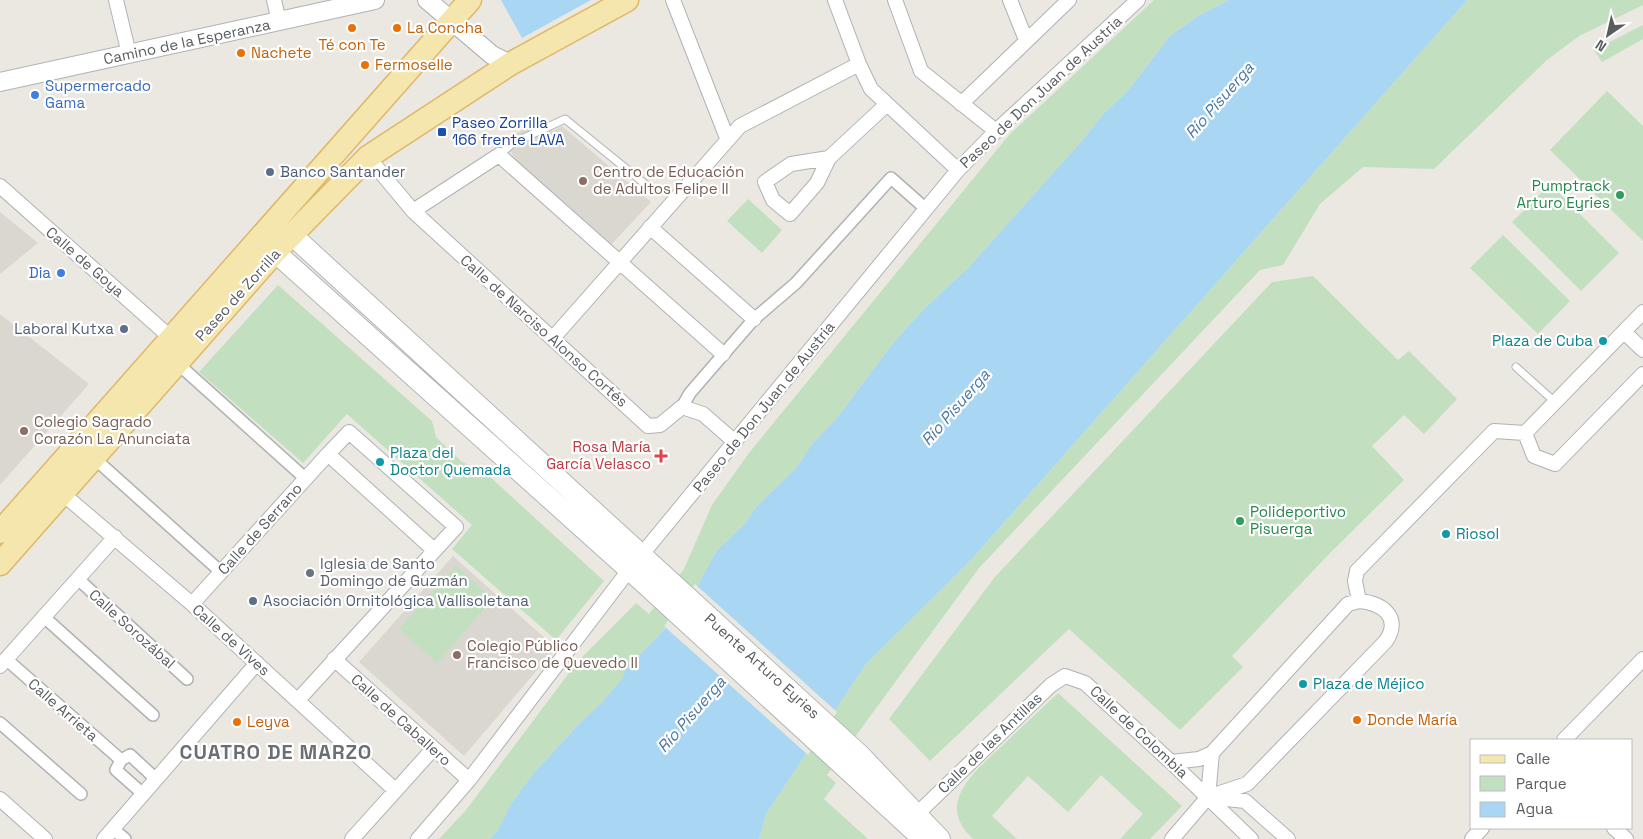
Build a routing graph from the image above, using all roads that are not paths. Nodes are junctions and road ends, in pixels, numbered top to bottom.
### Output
1 (116, 0) edge
2 (274, 0) edge
3 (375, 0) edge
4 (428, 0) edge
5 (470, 0) edge
6 (608, 0) edge
7 (627, 0) edge
8 (673, 0) edge
9 (835, 0) edge
10 (895, 0) edge
11 (1010, 0) edge
12 (1138, 0) edge
13 (1066, 1) edge
14 (452, 20) junction
15 (279, 22) junction
16 (587, 22) junction
17 (1026, 40) junction
18 (129, 54) junction
19 (510, 64) junction
20 (858, 64) junction
21 (0, 82) edge
22 (961, 104) junction
23 (886, 105) junction
24 (996, 131) junction
25 (727, 138) junction
26 (499, 155) junction
27 (368, 157) junction
28 (829, 158) junction
29 (958, 170) junction
30 (644, 184) dead end
31 (0, 186) edge
32 (926, 209) junction
33 (413, 211) junction
34 (650, 227) junction
35 (267, 229) junction
36 (292, 236) junction
37 (275, 252) junction
38 (619, 262) junction
39 (1643, 312) edge
40 (754, 319) junction
41 (1624, 332) junction
42 (170, 337) junction
43 (553, 338) junction
44 (1643, 350) edge
45 (723, 354) junction
46 (177, 363) junction
47 (1516, 368) dead end
48 (1643, 374) edge
49 (1555, 402) junction
50 (682, 407) junction
51 (1524, 433) junction
52 (735, 442) junction
53 (328, 454) junction
54 (94, 458) junction
55 (306, 479) junction
56 (63, 494) junction
57 (0, 532) edge
58 (115, 537) junction
59 (434, 550) junction
60 (635, 563) junction
61 (0, 564) edge
62 (221, 572) junction
63 (78, 579) junction
64 (659, 585) junction
65 (1358, 600) junction
66 (192, 604) junction
67 (44, 617) junction
68 (334, 659) junction
69 (1643, 659) edge
70 (3, 662) edge
71 (257, 663) junction
72 (1065, 676) joint
73 (187, 679) dead end
74 (298, 700) junction
75 (153, 715) dead end
76 (0, 722) edge
77 (1565, 739) edge
78 (433, 750) junction
79 (1212, 753) junction
80 (121, 760) junction
81 (1171, 762) junction
82 (156, 779) junction
83 (469, 780) junction
84 (396, 790) junction
85 (81, 794) dead end
86 (143, 794) junction
87 (1208, 797) junction
88 (0, 798) edge
89 (918, 813) junction
90 (1481, 829) edge
91 (1615, 829) edge
92 (108, 834) edge
93 (45, 839) edge
94 (125, 839) edge
95 (352, 839) edge
96 (418, 839) edge
97 (923, 839) edge
98 (940, 839) edge
99 (1172, 839) edge
100 (1250, 839) edge
101 (1288, 839) edge
102 (1472, 839) edge
103 (1626, 839) edge

1 - 18 street
2 - 15 street
3 - 15 street, Camino de la Esperanza
4 - 14 street
5 - 14 main road, Paseo de Zorrilla
6 - 16 main road, Paseo de Zorrilla
7 - 16 main road, Paseo de Zorrilla
8 - 25 street
9 - 20 street
10 - 22 street
11 - 17 street
12 - 24 street, Paseo de Don Juan de Austria
13 - 17 street
14 - 19 street
14 - 35 main road, Paseo de Zorrilla
15 - 18 street, Camino de la Esperanza
16 - 19 main road, Paseo de Zorrilla
17 - 22 street
18 - 21 street, Camino de la Esperanza
19 - 27 main road, Paseo de Zorrilla
20 - 23 street
20 - 25 street
22 - 24 street
23 - 28 street
23 - 29 street
24 - 29 street, Paseo de Don Juan de Austria
25 - 34 street
26 - 30 lane
26 - 33 street
26 - 38 street
27 - 33 street, Calle de Narciso Alonso Cortés
27 - 36 main road, Paseo de Zorrilla
28 - 28 street
29 - 32 street, Paseo de Don Juan de Austria
31 - 42 street, Calle de Goya
32 - 40 street
32 - 52 street, Paseo de Don Juan de Austria
33 - 43 street, Calle de Narciso Alonso Cortés
34 - 38 street
34 - 40 street
35 - 36 main road
35 - 37 main road
35 - 42 main road, Paseo de Zorrilla
36 - 37 main road, Paseo de Zorrilla
36 - 60 main road
37 - 46 main road, Paseo de Zorrilla
37 - 60 main road
38 - 43 street
38 - 45 street
39 - 41 street
40 - 45 street
41 - 44 street
41 - 49 street
42 - 57 main road, Paseo de Zorrilla
43 - 50 street, Calle de Narciso Alonso Cortés
45 - 50 street
46 - 54 main road, Paseo de Zorrilla
46 - 55 street
47 - 49 lane
48 - 51 street
49 - 51 street
50 - 52 street
51 - 65 street
52 - 60 street, Paseo de Don Juan de Austria
53 - 55 street, Calle de Serrano
53 - 59 street
53 - 59 street
54 - 56 main road, Paseo de Zorrilla
54 - 62 street
55 - 62 street, Calle de Serrano
56 - 58 street, Calle de Vives
56 - 61 main road, Paseo de Zorrilla
58 - 63 street
58 - 66 street, Calle de Vives
59 - 68 street
60 - 64 main road
60 - 83 street, Paseo de Don Juan de Austria
62 - 66 street, Calle de Serrano
63 - 67 street
63 - 73 street, Calle Sorozábal
64 - 89 main road, Puente Arturo Eyries
64 - 97 main road, Puente Arturo Eyries
65 - 79 street
65 - 87 street
66 - 71 street, Calle de Vives
67 - 70 street
67 - 75 street
68 - 74 street
68 - 78 street, Calle de Caballero
69 - 77 street
70 - 80 street, Calle Arrieta
71 - 74 street, Calle de Vives
71 - 82 street
72 - 81 street, Calle de Colombia
72 - 89 street, Calle de las Antillas
74 - 84 street, Calle de Vives
76 - 85 street
78 - 83 street, Calle de Caballero
78 - 84 street
79 - 81 street
79 - 87 street
80 - 82 street, Calle Arrieta
80 - 86 street
81 - 87 street, Calle de Colombia
82 - 86 street
83 - 96 street, Paseo de Don Juan de Austria
84 - 95 street
86 - 92 street
87 - 99 street
87 - 100 street, Calle de Colombia
87 - 101 street
88 - 93 street
89 - 98 main road, Puente Arturo Eyries
90 - 102 street
91 - 103 street
92 - 94 street

